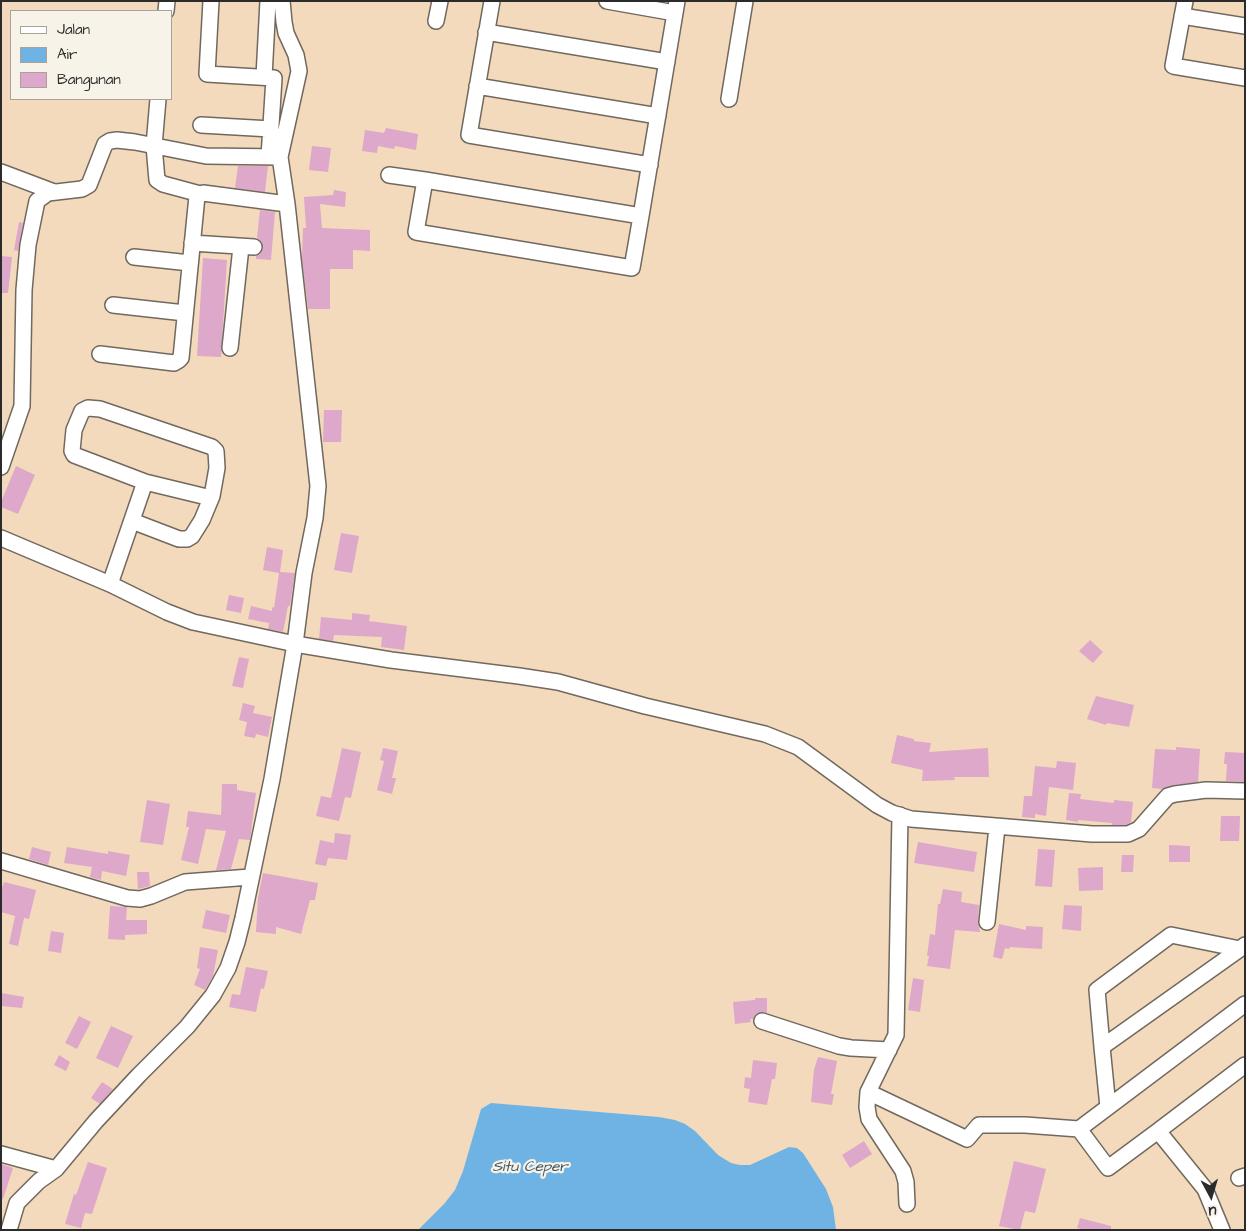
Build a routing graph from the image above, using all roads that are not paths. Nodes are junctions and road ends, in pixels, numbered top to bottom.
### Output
1 (211, 1) edge
2 (268, 1) edge
3 (282, 1) edge
4 (440, 1) edge
5 (492, 1) edge
6 (607, 1) edge
7 (745, 1) edge
8 (676, 7) edge
9 (1183, 8) edge
10 (436, 21) dead end
11 (1245, 26) edge
12 (486, 32) junction
13 (667, 62) junction
14 (264, 77) junction
15 (1245, 78) edge
16 (477, 86) junction
17 (729, 99) dead end
18 (158, 100) edge
19 (658, 116) junction
20 (201, 125) dead end
21 (271, 129) junction
22 (154, 146) junction
23 (275, 157) junction
24 (650, 165) junction
25 (1, 172) edge
26 (389, 175) dead end
27 (425, 180) junction
28 (54, 192) junction
29 (200, 194) junction
30 (287, 204) junction
31 (641, 216) junction
32 (192, 242) junction
33 (134, 257) dead end
34 (190, 263) junction
35 (113, 305) dead end
36 (185, 313) junction
37 (230, 348) dead end
38 (100, 354) dead end
39 (1, 466) edge
40 (145, 482) junction
41 (211, 498) junction
42 (132, 521) junction
43 (1, 538) edge
44 (110, 584) junction
45 (295, 644) junction
46 (1245, 791) edge
47 (900, 815) junction
48 (997, 827) junction
49 (1, 861) edge
50 (250, 877) junction
51 (986, 922) dead end
52 (1242, 947) edge
53 (1245, 1004) edge
54 (762, 1022) dead end
55 (1102, 1047) junction
56 (889, 1050) junction
57 (1245, 1065) edge
58 (868, 1092) junction
59 (1108, 1107) junction
60 (1079, 1129) junction
61 (1158, 1131) junction
62 (1, 1154) edge
63 (56, 1169) junction
64 (907, 1204) dead end
65 (9, 1230) edge
66 (1222, 1230) edge

1 - 14 street
2 - 14 street
3 - 23 street
4 - 10 street
5 - 12 street
6 - 8 street
7 - 17 street
8 - 13 street
9 - 11 street
9 - 15 street
12 - 13 street
12 - 16 street
13 - 19 street
14 - 21 street
16 - 19 street
16 - 24 street
18 - 22 street
19 - 24 street
20 - 21 street
21 - 23 street
22 - 23 street
22 - 28 street
22 - 29 street
23 - 30 street
24 - 31 street
25 - 28 street
26 - 27 street
27 - 31 street
27 - 31 street
28 - 39 street
29 - 30 street
29 - 32 street
30 - 45 street
32 - 34 street
32 - 37 street
33 - 34 street
34 - 36 street
35 - 36 street
36 - 38 street
40 - 41 street
40 - 41 street
40 - 42 street
41 - 42 street
42 - 44 street
43 - 44 street
44 - 45 street
45 - 47 street
45 - 50 street
46 - 48 street
47 - 48 street
47 - 56 street
48 - 51 street
49 - 50 street
50 - 63 street
52 - 55 street
52 - 55 street
53 - 59 street
54 - 56 street
55 - 59 street
56 - 58 street
57 - 61 street
58 - 60 street
58 - 64 street
59 - 60 street
60 - 61 street
61 - 66 street
62 - 63 street
63 - 65 street

